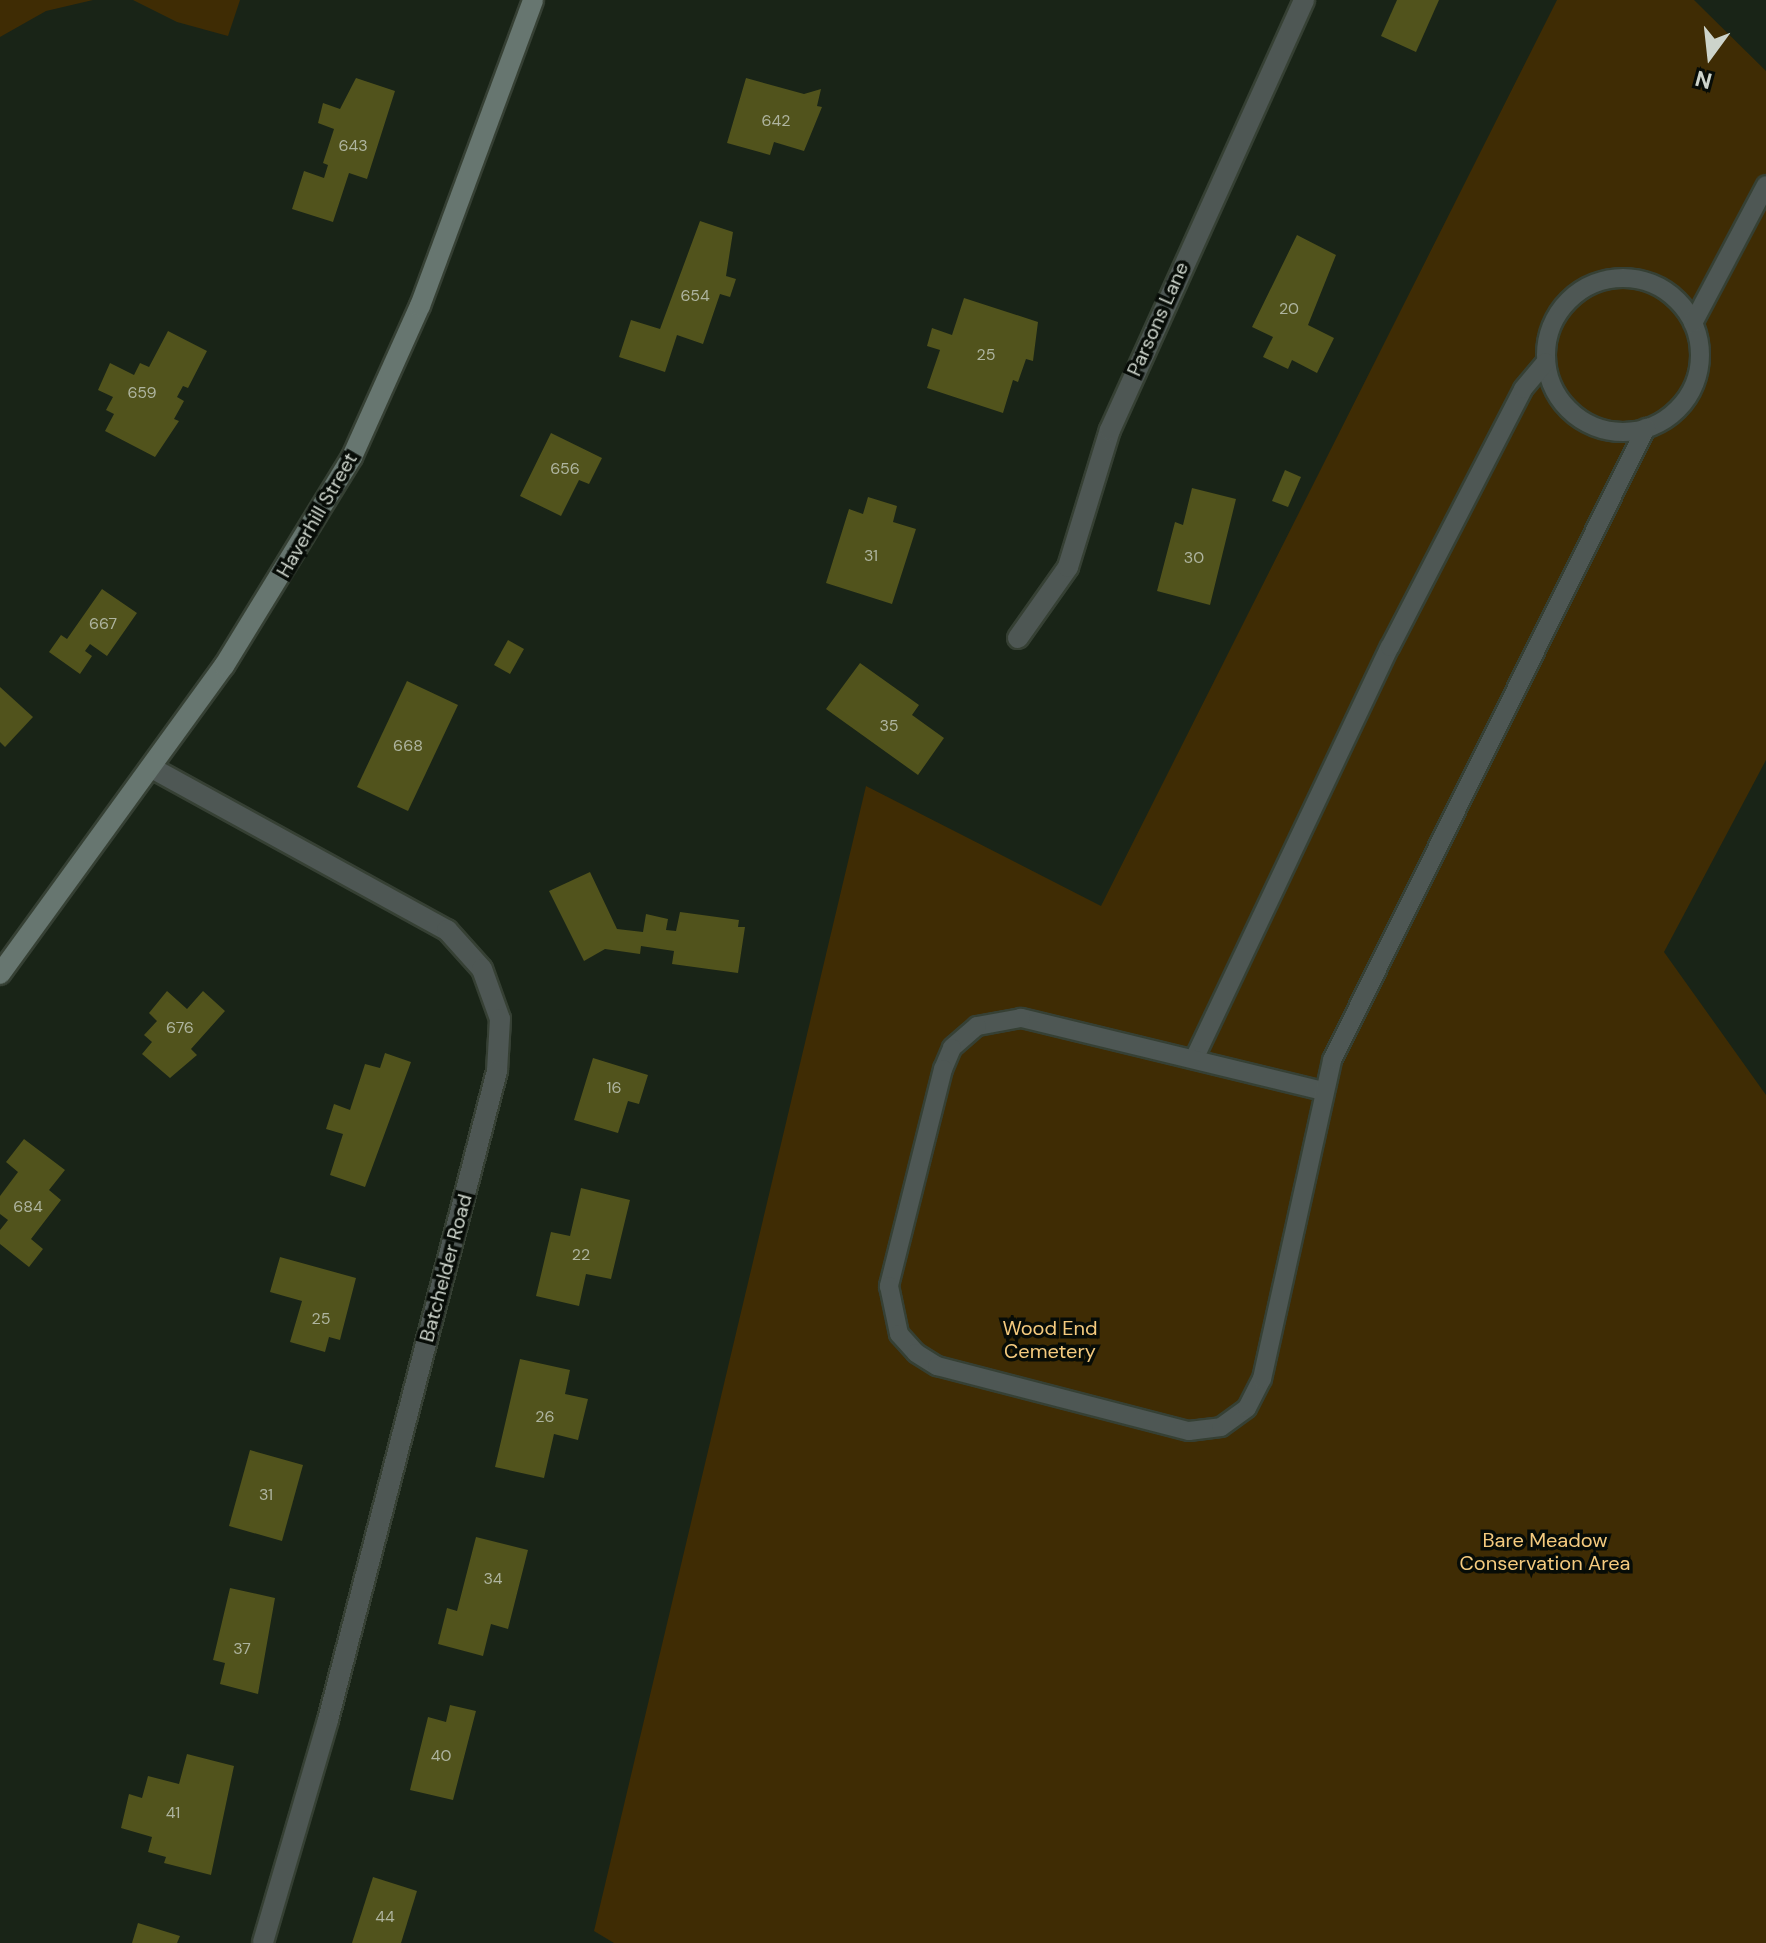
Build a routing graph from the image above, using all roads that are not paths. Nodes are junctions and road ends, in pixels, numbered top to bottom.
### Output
1 (533, 0) edge
2 (1304, 0) edge
3 (1766, 185) edge
4 (1693, 323) junction
5 (1546, 362) junction
6 (1646, 428) junction
7 (1018, 638) dead end
8 (152, 768) junction
9 (0, 974) edge
10 (1194, 1059) junction
11 (1323, 1091) junction
12 (263, 1943) edge

1 - 8 main road, Haverhill Street
2 - 7 street, Parsons Lane
3 - 4 lane
4 - 5 lane
4 - 6 lane
5 - 6 lane
5 - 10 lane
6 - 11 lane
8 - 9 main road, Haverhill Street
8 - 12 street, Batchelder Road
10 - 11 lane
10 - 11 lane

